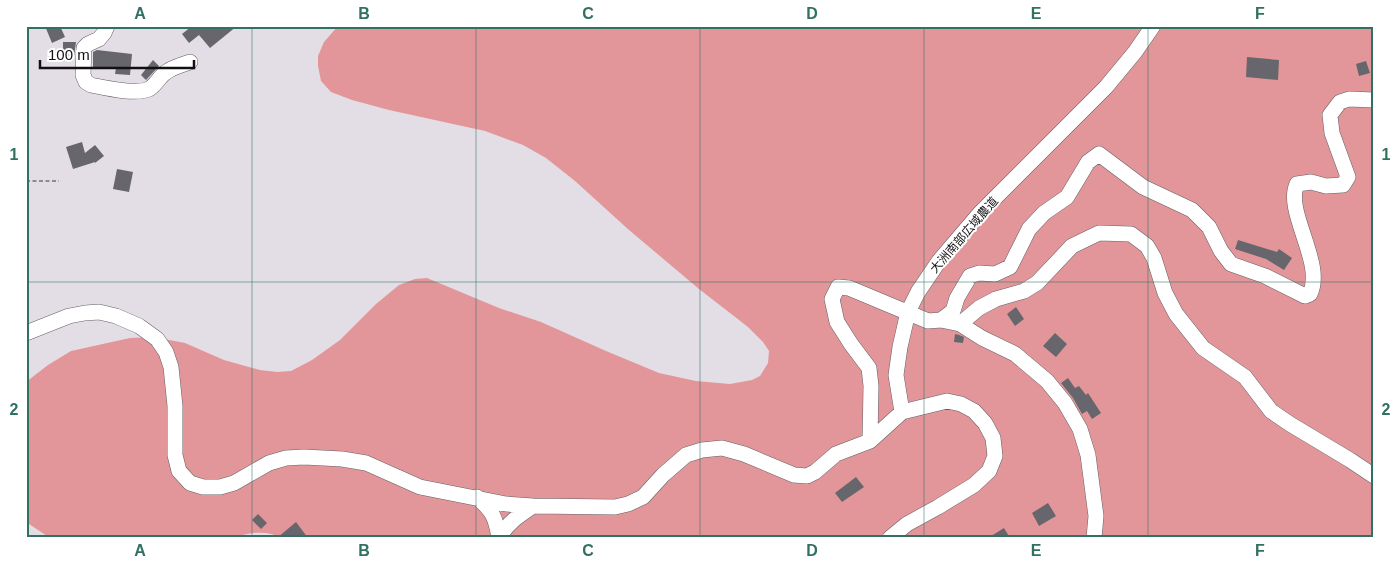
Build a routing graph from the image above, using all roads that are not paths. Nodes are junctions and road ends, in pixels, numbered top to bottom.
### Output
1 (107, 26) edge
2 (1152, 26) edge
3 (190, 62) dead end
4 (1374, 100) edge
5 (908, 312) junction
6 (941, 320) junction
7 (960, 324) junction
8 (26, 333) edge
9 (902, 412) junction
10 (870, 441) junction
11 (1374, 476) edge
12 (477, 497) junction
13 (534, 506) junction
14 (499, 538) edge
15 (890, 538) edge
16 (1094, 538) edge

1 - 3 street
2 - 5 street, 大洲南部広域農道
4 - 6 street
5 - 6 street
5 - 9 street, 大洲南部広域農道
5 - 10 street
6 - 7 street
7 - 11 street
7 - 16 street
8 - 12 street
9 - 10 street
9 - 15 street
10 - 13 street
12 - 13 street
12 - 14 street
13 - 14 street

